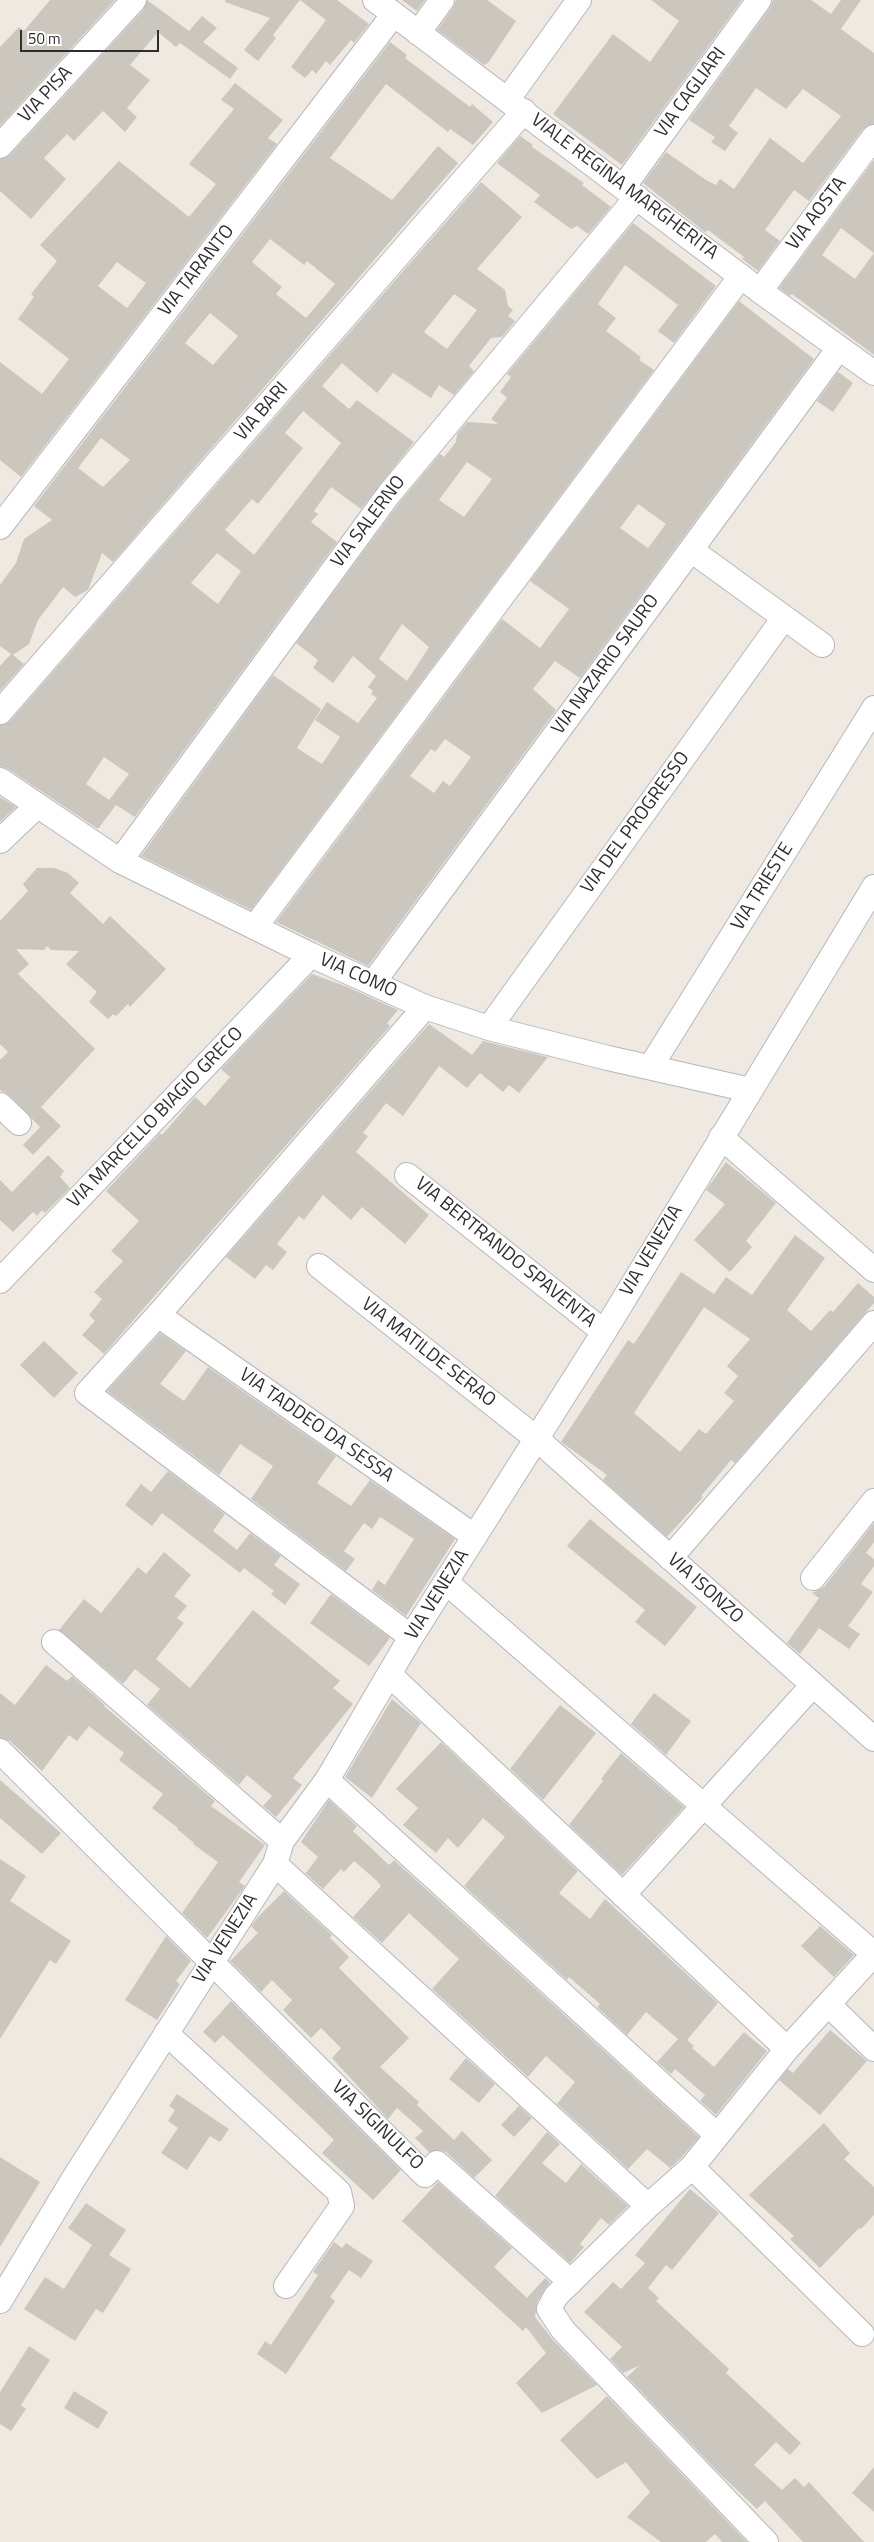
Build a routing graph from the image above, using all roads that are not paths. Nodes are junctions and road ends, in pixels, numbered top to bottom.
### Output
1 (134, 0) edge
2 (375, 0) edge
3 (442, 0) edge
4 (578, 0) edge
5 (759, 0) edge
6 (394, 14) junction
7 (418, 33) junction
8 (516, 105) junction
9 (874, 137) edge
10 (0, 146) edge
11 (630, 191) junction
12 (741, 276) junction
13 (760, 290) junction
14 (839, 348) junction
15 (874, 373) edge
16 (0, 527) edge
17 (691, 550) junction
18 (782, 619) junction
19 (822, 646) dead end
20 (874, 708) edge
21 (0, 712) edge
22 (0, 780) edge
23 (37, 806) junction
24 (0, 840) edge
25 (120, 862) junction
26 (874, 887) edge
27 (867, 910) edge
28 (256, 927) junction
29 (311, 955) junction
30 (373, 983) junction
31 (425, 1007) junction
32 (489, 1028) junction
33 (651, 1066) junction
34 (750, 1090) junction
35 (0, 1105) edge
36 (19, 1123) dead end
37 (720, 1137) junction
38 (407, 1175) dead end
39 (319, 1266) dead end
40 (874, 1270) edge
41 (0, 1281) edge
42 (158, 1315) junction
43 (874, 1323) edge
44 (604, 1332) junction
45 (537, 1439) junction
46 (874, 1502) edge
47 (474, 1536) junction
48 (670, 1558) junction
49 (813, 1578) dead end
50 (447, 1583) junction
51 (411, 1637) junction
52 (54, 1642) dead end
53 (390, 1675) junction
54 (813, 1684) junction
55 (874, 1739) edge
56 (0, 1750) edge
57 (327, 1780) junction
58 (704, 1806) junction
59 (282, 1841) junction
60 (275, 1864) junction
61 (623, 1895) junction
62 (874, 1954) edge
63 (211, 1963) junction
64 (828, 2005) junction
65 (166, 2033) junction
66 (787, 2049) junction
67 (874, 2049) edge
68 (717, 2135) junction
69 (692, 2167) junction
70 (648, 2206) junction
71 (570, 2282) junction
72 (286, 2286) dead end
73 (0, 2301) edge
74 (862, 2334) dead end
75 (766, 2542) edge

1 - 10 street, VIA PISA
2 - 6 street, VIALE REGINA MARGHERITA
3 - 7 street
4 - 8 street, VIA BARI
5 - 11 street, VIA CAGLIARI
6 - 7 street, VIALE REGINA MARGHERITA
6 - 16 street, VIA TARANTO
7 - 8 street, VIALE REGINA MARGHERITA
8 - 11 street, VIALE REGINA MARGHERITA
8 - 21 street, VIA BARI
9 - 13 street, VIA AOSTA
11 - 12 street, VIALE REGINA MARGHERITA
11 - 25 street, VIA SALERNO
12 - 13 street, VIALE REGINA MARGHERITA
12 - 28 street
13 - 14 street, VIALE REGINA MARGHERITA
14 - 15 street, VIALE REGINA MARGHERITA
14 - 17 street, VIA NAZARIO SAURO
17 - 18 street
17 - 30 street, VIA NAZARIO SAURO
18 - 19 street
18 - 32 street, VIA DEL PROGRESSO
20 - 33 street, VIA TRIESTE
22 - 23 street, VIA COMO
23 - 24 street
23 - 25 street, VIA COMO
25 - 28 street, VIA COMO
26 - 27 street, VIA VENEZIA
27 - 34 street, VIA VENEZIA
28 - 29 street, VIA COMO
29 - 30 street, VIA COMO
29 - 41 street, VIA MARCELLO BIAGIO GRECO
30 - 31 street, VIA COMO
31 - 32 street, VIA COMO
31 - 42 street
32 - 33 street, VIA COMO
33 - 34 street, VIA COMO
34 - 37 street, VIA VENEZIA
35 - 36 street
37 - 40 street
37 - 44 street, VIA VENEZIA
38 - 44 street, VIA BERTRANDO SPAVENTA
39 - 45 street, VIA MATILDE SERAO
42 - 47 street, VIA TADDEO DA SESSA
42 - 51 street
43 - 48 street
44 - 45 street, VIA VENEZIA
45 - 47 street, VIA VENEZIA
45 - 48 street, VIA ISONZO
46 - 49 street
47 - 50 street, VIA VENEZIA
48 - 54 street, VIA ISONZO
50 - 51 street, VIA VENEZIA
50 - 58 street
51 - 53 street, VIA VENEZIA
52 - 59 street
53 - 57 street, VIA VENEZIA
53 - 61 street
54 - 55 street, VIA ISONZO
54 - 58 street
56 - 63 street
57 - 59 street, VIA VENEZIA
57 - 68 street
58 - 61 street
58 - 62 street
59 - 60 street, VIA VENEZIA
60 - 63 street, VIA VENEZIA
60 - 70 street
61 - 66 street
62 - 64 street
63 - 65 street, VIA VENEZIA
63 - 71 street, VIA SIGINULFO
64 - 66 street
64 - 67 street
65 - 72 street
65 - 73 street, VIA VENEZIA
66 - 68 street
68 - 69 street
69 - 70 street
69 - 74 street
70 - 71 street
71 - 75 street

